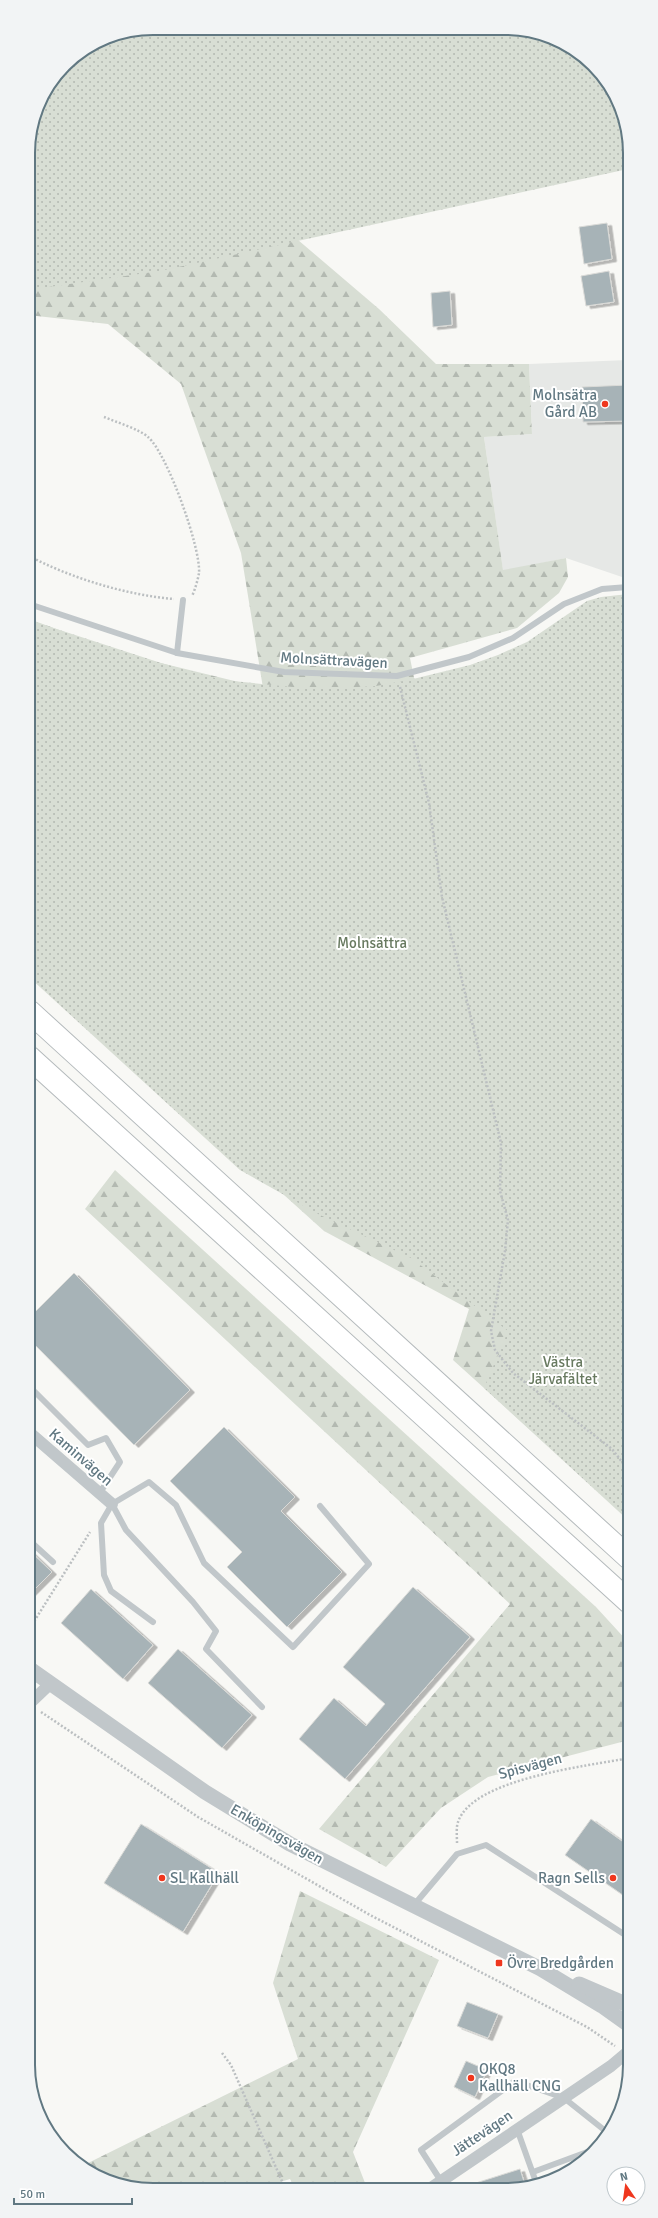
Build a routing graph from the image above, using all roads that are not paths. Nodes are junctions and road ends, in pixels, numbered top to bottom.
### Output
1 (623, 587) edge
2 (183, 600) road end
3 (35, 606) edge
4 (177, 653) junction
5 (35, 1016) edge
6 (35, 1062) edge
7 (35, 1392) edge
8 (35, 1437) edge
9 (99, 1494) junction
10 (112, 1504) junction
11 (320, 1506) dead end
12 (35, 1546) edge
13 (623, 1553) edge
14 (53, 1562) dead end
15 (623, 1597) edge
16 (153, 1622) dead end
17 (35, 1672) edge
18 (51, 1683) junction
19 (35, 1703) edge
20 (262, 1707) dead end
21 (414, 1905) junction
22 (623, 1933) edge
23 (541, 1969) junction
24 (623, 2003) edge
25 (623, 2021) edge
26 (623, 2056) edge
27 (564, 2098) junction
28 (517, 2129) junction
29 (604, 2130) edge
30 (584, 2153) edge
31 (533, 2172) junction
32 (535, 2179) edge
33 (436, 2183) edge
34 (437, 2183) edge

1 - 4 lane, Molnsättravägen
2 - 4 lane
3 - 4 lane, Molnsättravägen
5 - 13 highway
6 - 15 highway
7 - 9 lane
8 - 9 street, Kaminvägen
9 - 10 street, Kaminvägen
10 - 11 lane
10 - 16 lane
10 - 20 lane
12 - 14 lane
17 - 18 street, Enköpingsvägen
18 - 19 street
18 - 21 street, Enköpingsvägen
21 - 22 lane
21 - 23 street, Enköpingsvägen
23 - 24 street, Enköpingsvägen
23 - 25 street, Enköpingsvägen
26 - 27 street, Jättevägen
27 - 28 street, Jättevägen
27 - 29 lane
27 - 33 lane
28 - 31 lane
28 - 34 street, Jättevägen
30 - 31 lane
31 - 32 lane

